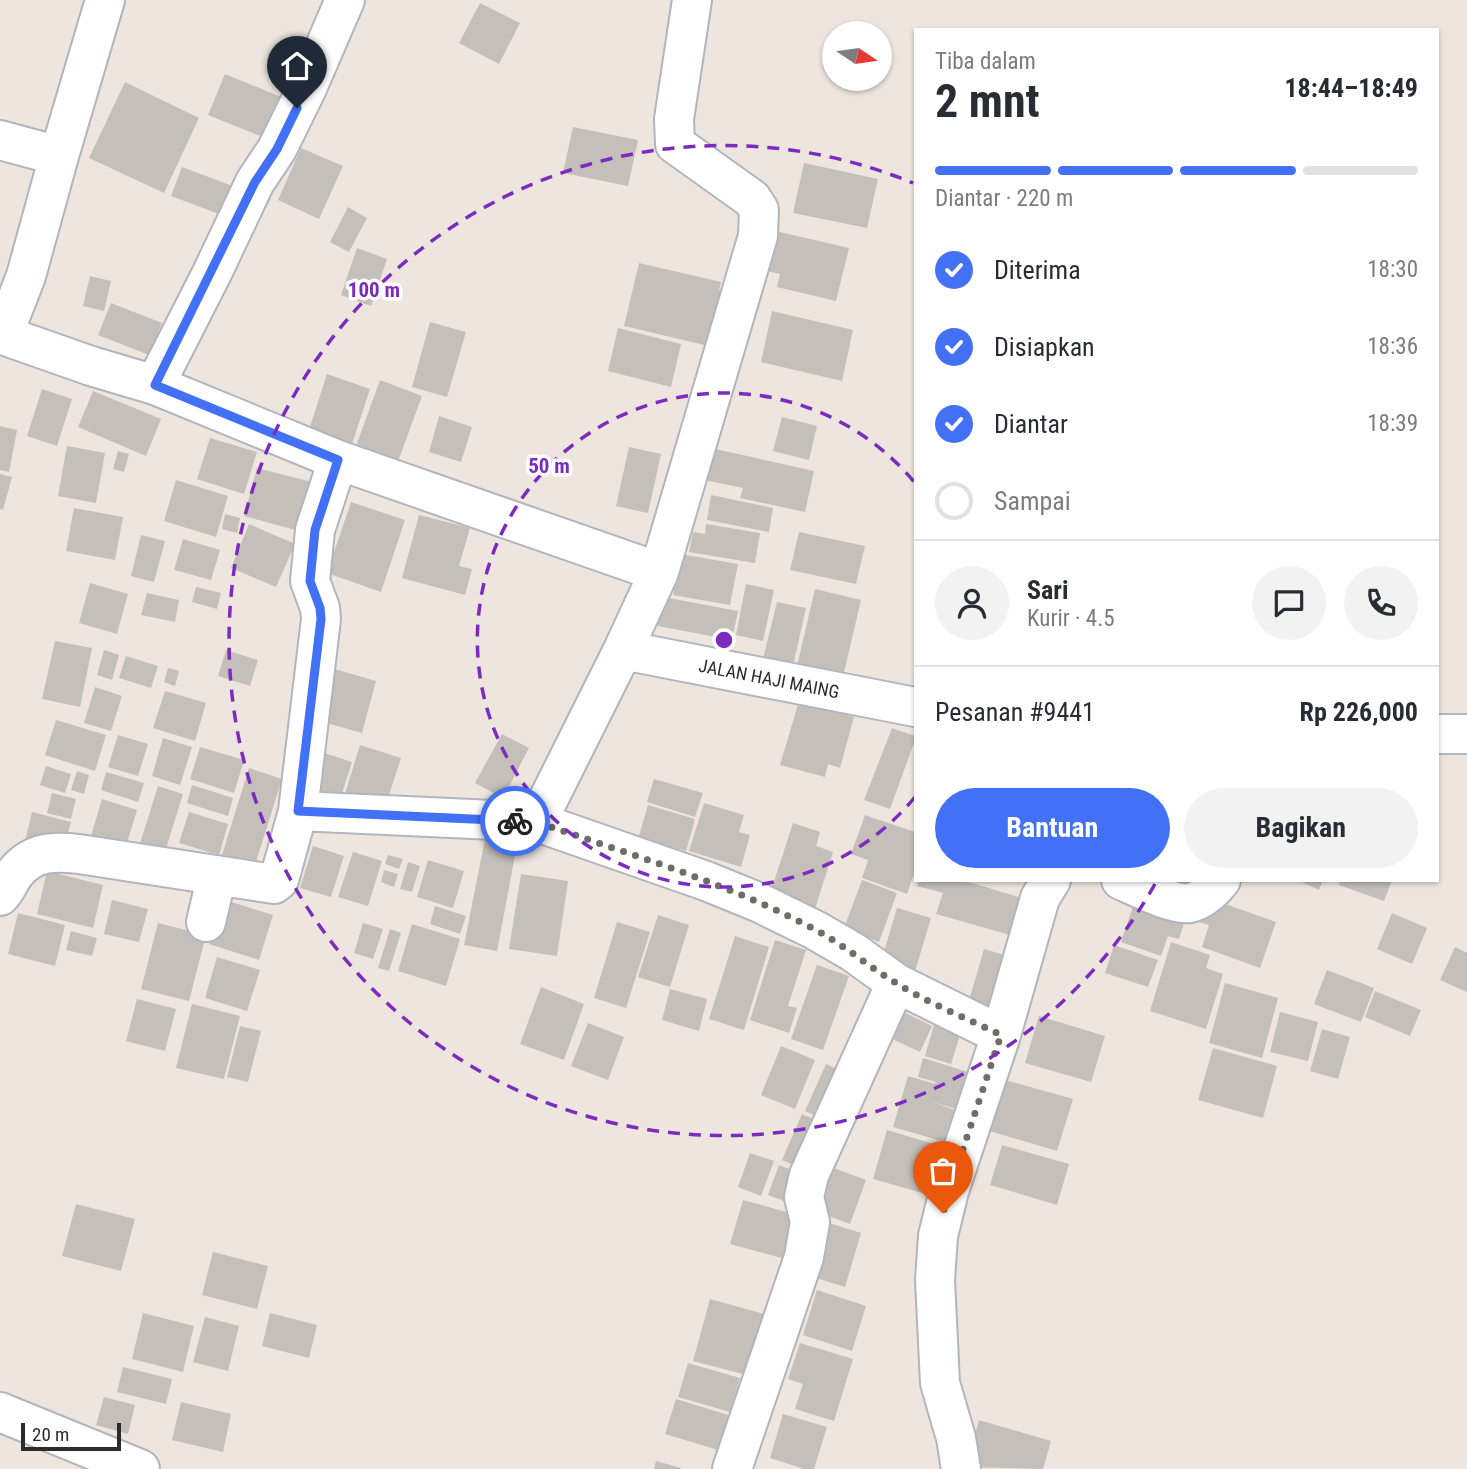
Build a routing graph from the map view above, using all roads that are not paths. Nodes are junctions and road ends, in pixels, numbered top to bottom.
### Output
1 (105, 0) edge
2 (345, 0) edge
3 (692, 0) edge
4 (0, 140) edge
5 (59, 156) junction
6 (13, 271) edge
7 (1, 334) edge
8 (155, 385) junction
9 (338, 460) junction
10 (659, 572) junction
11 (623, 650) junction
12 (914, 707) edge
13 (298, 811) junction
14 (537, 822) junction
15 (217, 875) junction
16 (1050, 882) edge
17 (1126, 882) edge
18 (1219, 882) edge
19 (0, 896) edge
20 (206, 922) dead end
21 (896, 984) junction
22 (1001, 1035) junction
23 (0, 1412) edge
24 (140, 1469) edge
25 (732, 1469) edge
26 (961, 1469) edge

1 - 5 street
2 - 8 street
3 - 10 street
4 - 5 street
5 - 6 street
6 - 7 street
7 - 8 street
8 - 9 street
9 - 10 street
9 - 13 street
10 - 11 street
11 - 12 street, JALAN HAJI MAING
11 - 14 street
13 - 14 street
13 - 15 street
14 - 21 street
15 - 19 street
15 - 20 street
16 - 22 street
17 - 18 street
21 - 22 street
21 - 25 street
22 - 26 street
23 - 24 street

